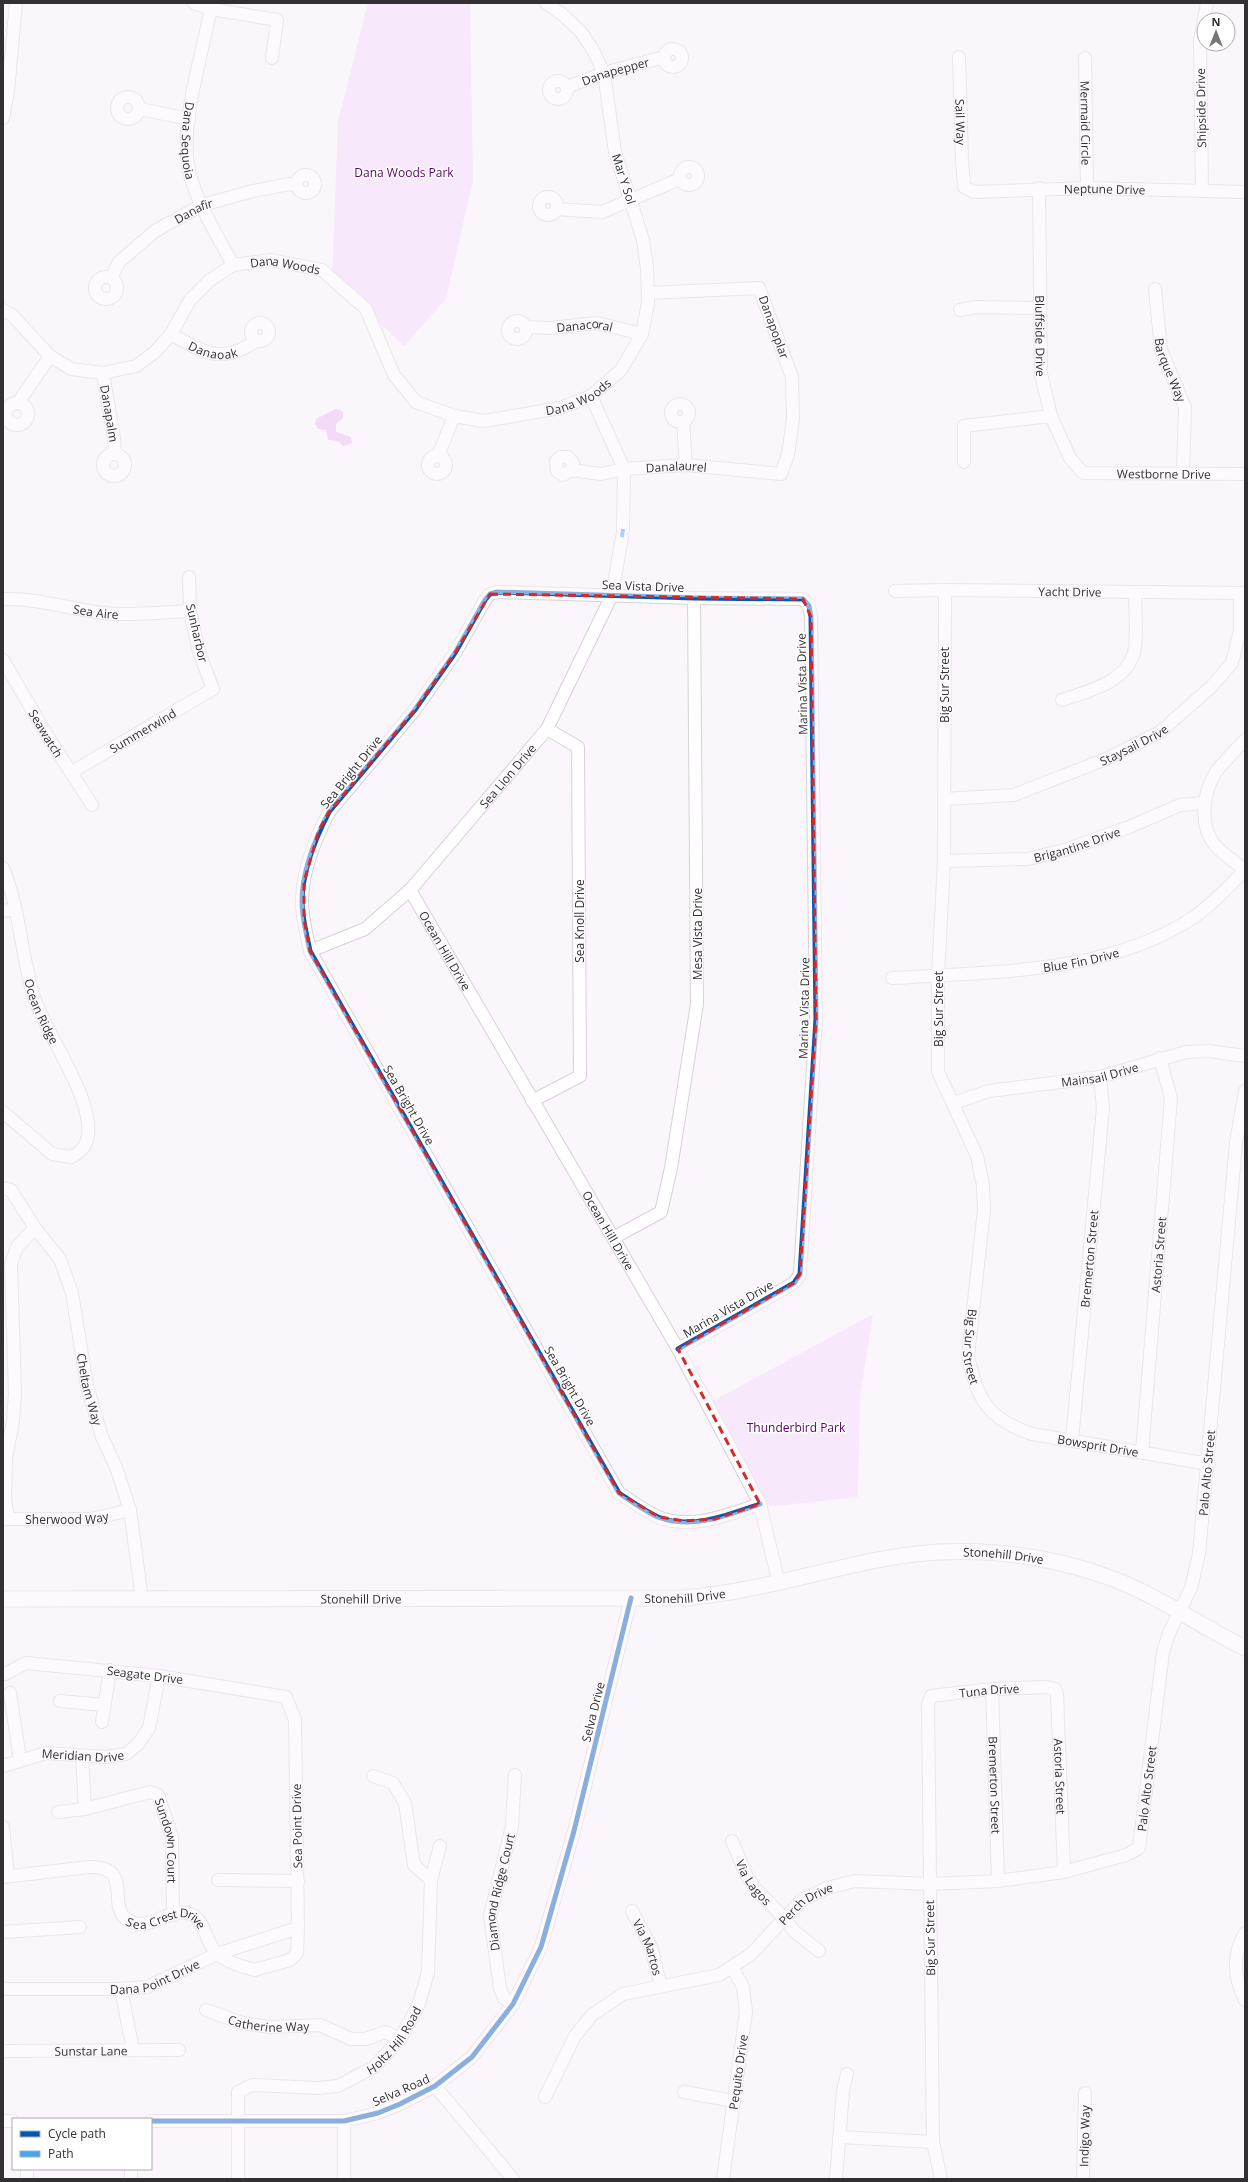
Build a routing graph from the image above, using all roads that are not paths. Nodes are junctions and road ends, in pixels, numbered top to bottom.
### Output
1 (16, 3) edge
2 (194, 3) edge
3 (546, 3) edge
4 (1207, 3) edge
5 (211, 9) junction
6 (664, 57) dead end
7 (959, 57) dead end
8 (272, 58) dead end
9 (1085, 58) dead end
10 (604, 73) junction
11 (567, 87) dead end
12 (140, 109) dead end
13 (3, 118) edge
14 (189, 119) junction
15 (680, 179) dead end
16 (297, 186) dead end
17 (964, 187) joint
18 (1039, 188) junction
19 (1087, 188) junction
20 (1202, 190) junction
21 (1245, 192) edge
22 (630, 198) junction
23 (202, 205) junction
24 (556, 209) dead end
25 (233, 265) junction
26 (111, 278) dead end
27 (1155, 289) dead end
28 (648, 293) junction
29 (1038, 308) junction
30 (3, 310) edge
31 (960, 310) dead end
32 (526, 328) dead end
33 (171, 334) junction
34 (642, 334) junction
35 (256, 340) dead end
36 (50, 356) junction
37 (621, 370) joint
38 (103, 373) junction
39 (591, 396) junction
40 (18, 402) dead end
41 (454, 416) junction
42 (1051, 416) junction
43 (683, 422) dead end
44 (115, 454) dead end
45 (438, 456) dead end
46 (964, 462) dead end
47 (686, 465) junction
48 (624, 469) junction
49 (572, 470) dead end
50 (1083, 473) joint
51 (1183, 473) junction
52 (781, 474) joint
53 (1245, 474) edge
54 (189, 577) dead end
55 (944, 590) junction
56 (895, 591) dead end
57 (1135, 592) junction
58 (1243, 593) edge
59 (612, 595) junction
60 (694, 598) junction
61 (3, 599) edge
62 (803, 599) joint
63 (484, 600) joint
64 (190, 611) junction
65 (3, 660) edge
66 (213, 689) joint
67 (1062, 700) dead end
68 (547, 729) junction
69 (1245, 740) edge
70 (72, 772) junction
71 (944, 799) junction
72 (1204, 803) junction
73 (92, 805) dead end
74 (944, 861) junction
75 (3, 868) edge
76 (1245, 870) edge
77 (410, 890) junction
78 (9, 910) edge
79 (310, 951) junction
80 (938, 975) junction
81 (892, 978) dead end
82 (1245, 1056) edge
83 (1160, 1058) junction
84 (1100, 1077) junction
85 (1245, 1091) edge
86 (532, 1101) junction
87 (954, 1103) junction
88 (3, 1112) edge
89 (7, 1189) edge
90 (35, 1228) junction
91 (613, 1238) junction
92 (678, 1349) junction
93 (992, 1413) joint
94 (1072, 1440) junction
95 (1142, 1452) junction
96 (1209, 1464) junction
97 (760, 1504) junction
98 (130, 1510) junction
99 (5, 1519) edge
100 (779, 1584) junction
101 (631, 1598) junction
102 (3, 1599) edge
103 (142, 1599) junction
104 (1179, 1612) junction
105 (1245, 1648) edge
106 (110, 1670) junction
107 (5, 1674) dead end
108 (159, 1676) junction
109 (1047, 1687) joint
110 (992, 1689) junction
111 (10, 1693) dead end
112 (931, 1696) joint
113 (286, 1697) joint
114 (60, 1701) dead end
115 (104, 1705) junction
116 (102, 1722) dead end
117 (82, 1756) junction
118 (20, 1760) junction
119 (3, 1766) edge
120 (515, 1774) dead end
121 (373, 1776) dead end
122 (85, 1810) junction
123 (58, 1812) dead end
124 (3, 1827) edge
125 (574, 1831) joint
126 (732, 1841) dead end
127 (440, 1846) dead end
128 (1139, 1848) joint
129 (1064, 1872) junction
130 (5, 1876) edge
131 (218, 1880) dead end
132 (298, 1880) junction
133 (431, 1880) junction
134 (998, 1881) junction
135 (930, 1884) junction
136 (632, 1911) dead end
137 (173, 1915) junction
138 (784, 1918) junction
139 (80, 1927) dead end
140 (298, 1928) junction
141 (3, 1932) edge
142 (1245, 1933) edge
143 (819, 1951) dead end
144 (217, 1954) junction
145 (296, 1956) joint
146 (732, 1967) junction
147 (660, 1986) junction
148 (3, 1989) edge
149 (121, 1989) junction
150 (1245, 2000) edge
151 (513, 2004) junction
152 (206, 2010) dead end
153 (400, 2039) junction
154 (134, 2050) junction
155 (179, 2050) dead end
156 (3, 2051) edge
157 (847, 2074) dead end
158 (435, 2086) junction
159 (684, 2092) dead end
160 (1085, 2093) dead end
161 (545, 2097) dead end
162 (734, 2101) junction
163 (152, 2121) edge
164 (344, 2121) junction
165 (238, 2122) junction
166 (840, 2137) junction
167 (933, 2142) junction
168 (238, 2179) edge
169 (344, 2179) edge
170 (513, 2179) edge
171 (723, 2179) edge
172 (836, 2179) edge
173 (941, 2179) edge
174 (1083, 2179) edge

1 - 13 street
2 - 5 street
3 - 10 street, Mar Y Sol
4 - 20 street, Shipside Drive
5 - 8 street
5 - 14 street, Dana Sequoia
6 - 10 street, Danapepper
7 - 17 street, Sail Way
9 - 19 street, Mermaid Circle
10 - 11 street, Danapepper
10 - 22 street, Mar Y Sol
12 - 14 street
14 - 23 street, Dana Sequoia
15 - 22 street
16 - 23 street, Danafir
17 - 18 street, Neptune Drive
18 - 19 street, Neptune Drive
18 - 29 street, Bluffside Drive
19 - 20 street, Neptune Drive
20 - 21 street, Neptune Drive
22 - 24 street
22 - 28 street, Mar Y Sol
23 - 25 street, Dana Sequoia
23 - 26 street, Danafir
25 - 33 street, Dana Woods
25 - 41 street, Dana Woods
27 - 51 street, Barque Way
28 - 34 street, Mar Y Sol
28 - 52 street, Danapoplar
29 - 31 street
29 - 42 street, Bluffside Drive
30 - 36 street, Dana Woods
32 - 34 street, Danacoral
33 - 35 street, Danaoak
33 - 38 street, Dana Woods
34 - 37 street, Mar Y Sol
36 - 38 street, Dana Woods
36 - 40 street
37 - 39 street, Dana Woods
38 - 44 street, Danapalm
39 - 41 street, Dana Woods
39 - 48 street, Sea Lion Drive
41 - 45 street
42 - 46 street
42 - 50 street, Bluffside Drive
43 - 47 street
47 - 48 street, Danalaurel
47 - 52 street, Danalaurel
48 - 49 street, Danalaurel
48 - 59 street, Sea Lion Drive
50 - 51 street, Westborne Drive
51 - 53 street, Westborne Drive
54 - 64 street, Sunharbor
55 - 56 street, Yacht Drive
55 - 57 street, Yacht Drive
55 - 71 street, Big Sur Street
57 - 58 street, Yacht Drive
57 - 67 street
58 - 71 street, Staysail Drive
59 - 60 street, Sea Vista Drive
59 - 63 street, Sea Vista Drive
59 - 68 street, Sea Lion Drive
60 - 62 street, Sea Vista Drive
60 - 91 street, Mesa Vista Drive
61 - 64 street, Sea Aire
62 - 92 street, Marina Vista Drive
63 - 79 street, Sea Bright Drive
64 - 66 street, Sunharbor
65 - 70 street, Seawatch
66 - 70 street, Summerwind
68 - 77 street, Sea Lion Drive
68 - 86 street, Sea Knoll Drive
69 - 72 street
70 - 73 street, Seawatch
71 - 74 street, Big Sur Street
72 - 74 street, Brigantine Drive
72 - 76 street
74 - 80 street, Big Sur Street
75 - 78 street, Ocean Ridge
76 - 80 street, Blue Fin Drive
77 - 79 street, Sea Lion Drive
77 - 86 street, Ocean Hill Drive
78 - 88 street, Ocean Ridge
79 - 97 street, Sea Bright Drive
80 - 81 street, Blue Fin Drive
80 - 87 street, Big Sur Street
82 - 83 street, Mainsail Drive
83 - 84 street, Mainsail Drive
83 - 95 street, Astoria Street
84 - 87 street, Mainsail Drive
84 - 94 street, Bremerton Street
85 - 96 street, Palo Alto Street
86 - 91 street, Ocean Hill Drive
87 - 93 street, Big Sur Street
89 - 90 street, Cheltam Way
90 - 98 street, Cheltam Way
90 - 99 street
91 - 92 street, Ocean Hill Drive
92 - 97 street, Ocean Hill Drive
93 - 94 street, Bowsprit Drive
94 - 95 street, Bowsprit Drive
95 - 96 street, Bowsprit Drive
96 - 104 street, Palo Alto Street
97 - 100 street, Ocean Hill Drive
98 - 99 street, Sherwood Way
98 - 103 street, Cheltam Way
100 - 101 main road, Stonehill Drive
100 - 104 main road, Stonehill Drive
101 - 103 main road, Stonehill Drive
101 - 125 street, Selva Drive
102 - 103 main road, Stonehill Drive
104 - 105 main road, Stonehill Drive
104 - 128 street, Palo Alto Street
106 - 107 street, Seagate Drive
106 - 108 street, Seagate Drive
106 - 115 street
108 - 113 street, Seagate Drive
108 - 117 street, Meridian Drive
109 - 110 street, Tuna Drive
109 - 129 street, Astoria Street
110 - 112 street, Tuna Drive
110 - 134 street, Bremerton Street
111 - 118 street
112 - 135 street, Big Sur Street
113 - 132 street, Sea Point Drive
114 - 115 street
115 - 116 street
117 - 118 street, Meridian Drive
117 - 122 street
118 - 119 street, Meridian Drive
120 - 151 street, Diamond Ridge Court
121 - 133 street
122 - 123 street
122 - 137 street, Sundown Court
124 - 130 street
125 - 151 street, Selva Road
126 - 138 street, Via Lagos
127 - 133 street, Holtz Hill Road
128 - 129 street, Perch Drive
129 - 134 street, Perch Drive
130 - 137 street, Sea Crest Drive
131 - 132 street
132 - 140 street, Sea Point Drive
133 - 153 street, Holtz Hill Road
134 - 135 street, Perch Drive
135 - 138 street, Perch Drive
135 - 167 street, Big Sur Street
136 - 147 street, Via Martos
137 - 144 street, Sea Crest Drive
138 - 143 street, Via Lagos
138 - 146 street, Perch Drive
139 - 141 street
140 - 144 street, Dana Point Drive
140 - 145 street, Sea Point Drive
142 - 150 street
144 - 145 street, Sea Crest Drive
144 - 149 street, Dana Point Drive
146 - 147 street, Perch Drive
146 - 162 street, Pequito Drive
147 - 161 street, Perch Drive
148 - 149 street, Dana Point Drive
149 - 154 street
151 - 158 street, Selva Road
152 - 153 street, Catherine Way
153 - 165 street, Holtz Hill Road
154 - 155 street, Sunstar Lane
154 - 156 street, Sunstar Lane
157 - 166 street
158 - 164 street, Selva Road
158 - 170 street
159 - 162 street
160 - 174 street, Indigo Way
162 - 171 street, Pequito Drive
163 - 165 street, Selva Road
164 - 165 street, Selva Road
164 - 169 street
165 - 168 street
166 - 167 street
166 - 172 street
167 - 173 street, Big Sur Street

